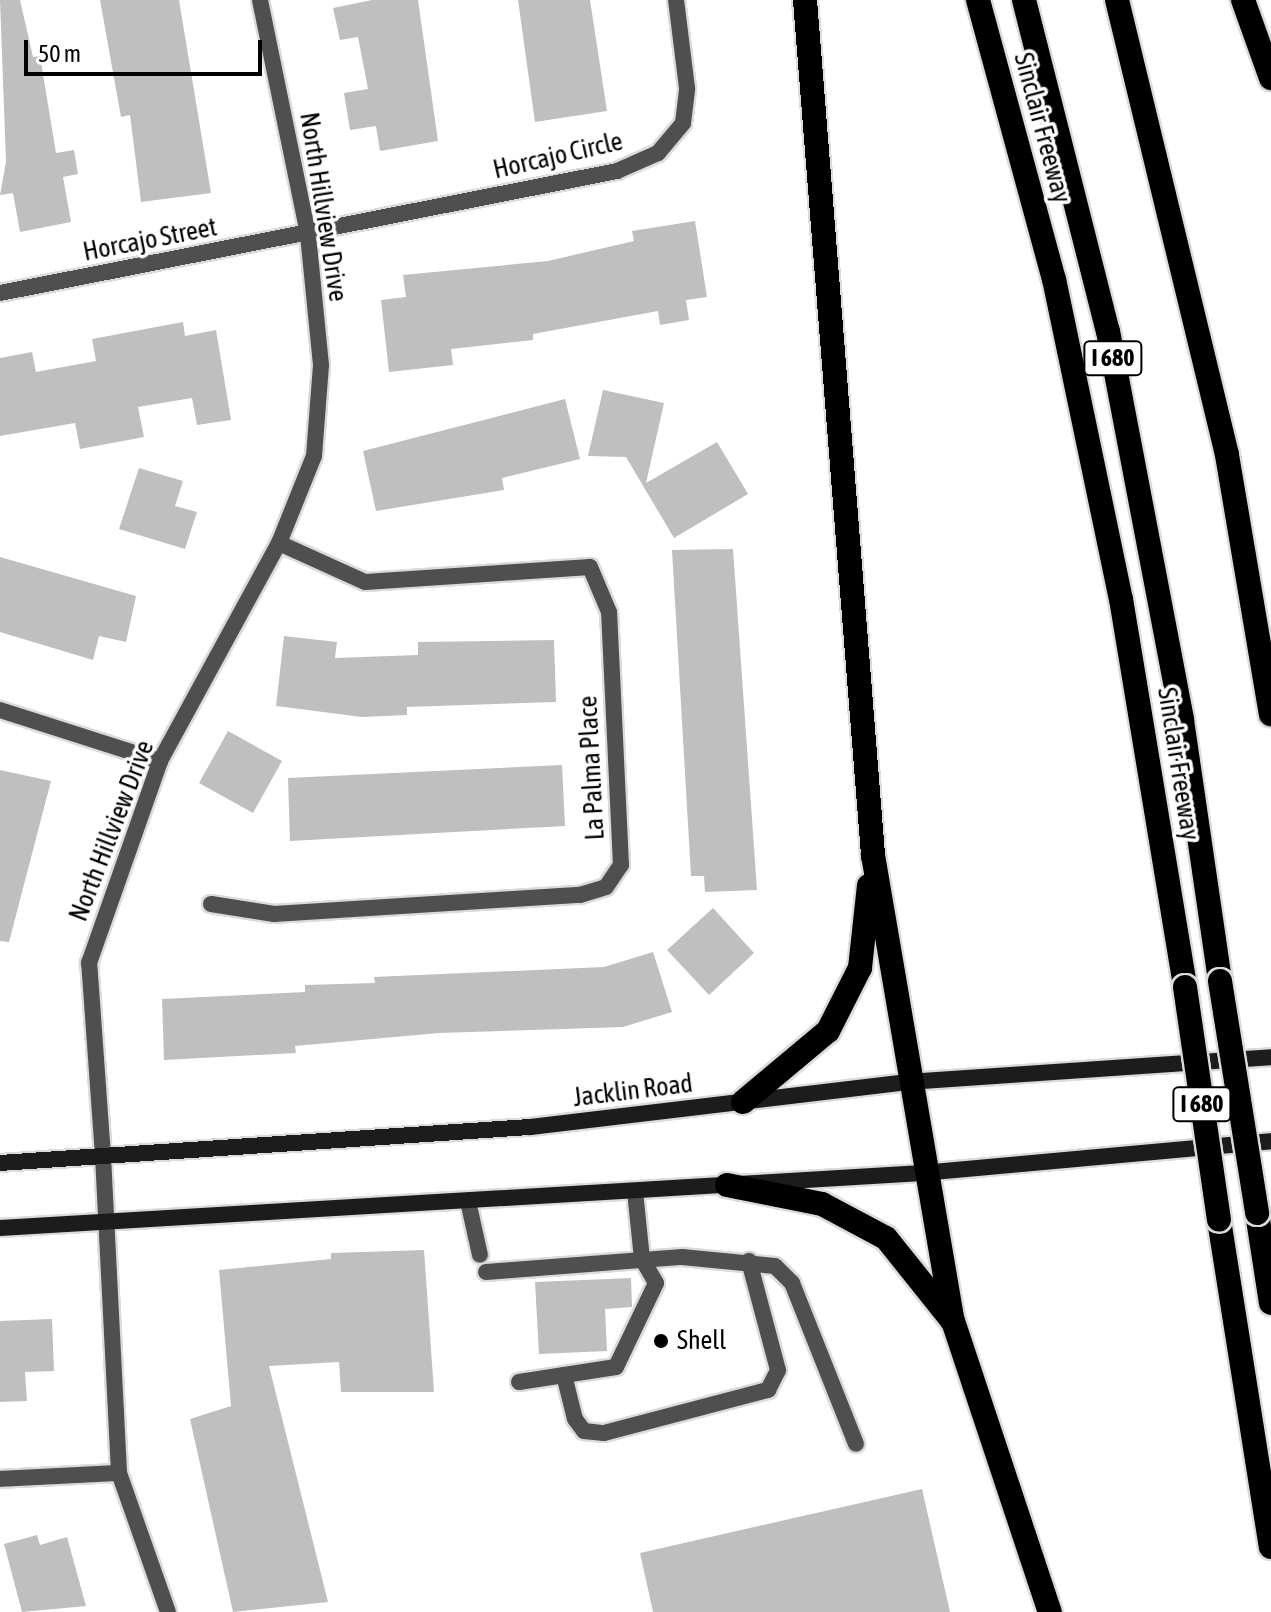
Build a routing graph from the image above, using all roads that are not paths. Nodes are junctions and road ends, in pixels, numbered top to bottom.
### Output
1 (260, 0) edge
2 (676, 0) edge
3 (805, 0) edge
4 (978, 0) edge
5 (1024, 0) edge
6 (1117, 0) edge
7 (1243, 0) edge
8 (1271, 78) edge
9 (308, 234) junction
10 (0, 293) edge
11 (279, 543) junction
12 (0, 710) edge
13 (1271, 714) edge
14 (160, 761) junction
15 (873, 855) junction
16 (211, 904) dead end
17 (1271, 1057) edge
18 (908, 1082) junction
19 (743, 1102) junction
20 (1271, 1141) edge
21 (103, 1156) junction
22 (0, 1163) edge
23 (922, 1173) junction
24 (727, 1185) junction
25 (635, 1191) junction
26 (468, 1201) junction
27 (107, 1223) junction
28 (0, 1228) edge
29 (480, 1255) dead end
30 (642, 1259) junction
31 (749, 1261) junction
32 (486, 1272) dead end
33 (1271, 1303) edge
34 (953, 1321) junction
35 (564, 1375) junction
36 (519, 1382) dead end
37 (856, 1444) dead end
38 (119, 1473) junction
39 (0, 1479) edge
40 (1271, 1547) edge
41 (168, 1612) edge
42 (1050, 1612) edge

1 - 9 street, North Hillview Drive
2 - 9 street, Horcajo Circle
3 - 15 highway
4 - 40 highway, Sinclair Freeway / I 680, bridge
5 - 33 highway, I 680, bridge
6 - 13 highway
7 - 8 highway
9 - 10 street, Horcajo Street
9 - 11 street, North Hillview Drive
11 - 14 street, North Hillview Drive
11 - 16 street, La Palma Place
12 - 14 street
14 - 21 street, North Hillview Drive
15 - 18 highway
15 - 19 highway
17 - 18 main road, Jacklin Road
18 - 19 main road, Jacklin Road
18 - 23 highway
19 - 21 main road, Jacklin Road
20 - 23 main road
21 - 22 main road, Jacklin Road
21 - 27 street, North Hillview Drive
23 - 24 main road
23 - 34 highway
24 - 25 main road
24 - 34 highway
25 - 26 main road
25 - 30 street
26 - 27 main road
26 - 29 street
27 - 28 main road
27 - 38 street, North Hillview Drive
30 - 31 street
30 - 32 street
30 - 35 street
31 - 35 street
31 - 37 street
34 - 42 highway
35 - 36 street
38 - 39 street
38 - 41 street, North Hillview Drive

